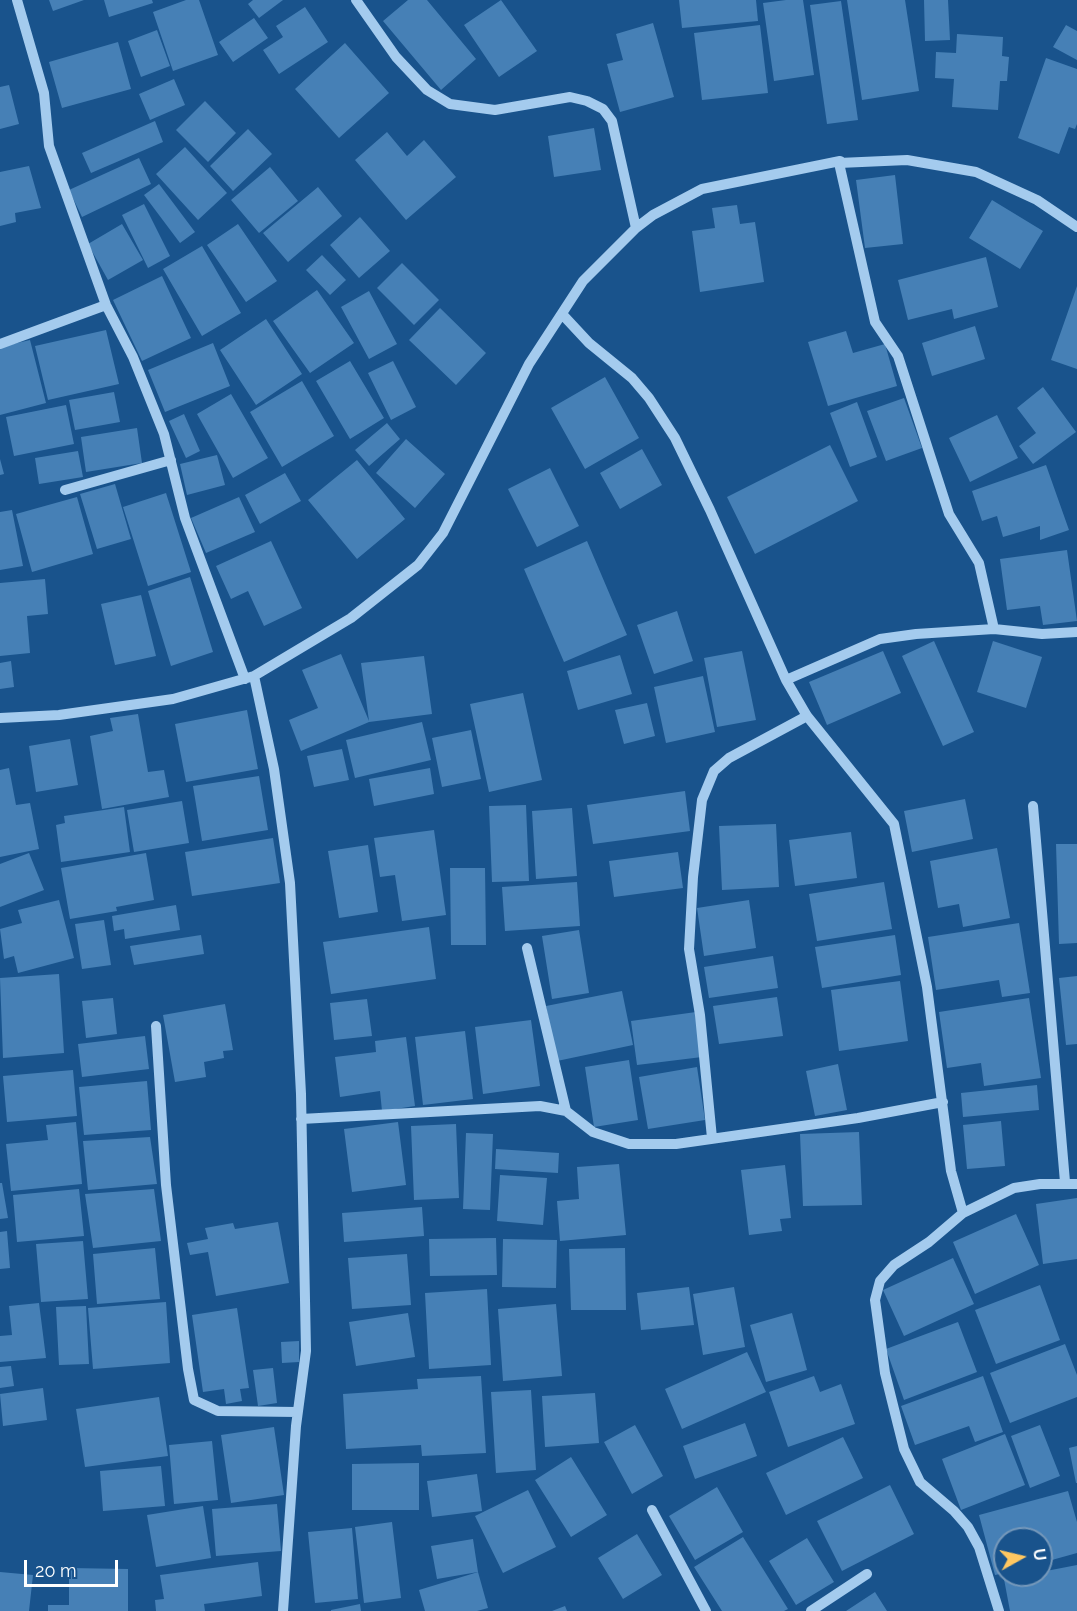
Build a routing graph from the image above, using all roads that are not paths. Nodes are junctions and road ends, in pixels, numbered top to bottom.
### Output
1 (17, 0) edge
2 (356, 0) edge
3 (839, 163) junction
4 (1077, 227) edge
5 (636, 228) junction
6 (106, 305) junction
7 (562, 314) junction
8 (0, 344) edge
9 (171, 460) junction
10 (65, 490) dead end
11 (994, 629) junction
12 (1077, 632) edge
13 (249, 677) junction
14 (786, 680) junction
15 (807, 716) junction
16 (0, 718) edge
17 (1033, 806) dead end
18 (527, 948) dead end
19 (156, 1026) dead end
20 (943, 1102) junction
21 (566, 1111) junction
22 (301, 1119) junction
23 (712, 1138) junction
24 (1065, 1182) junction
25 (1077, 1184) edge
26 (963, 1213) junction
27 (297, 1412) junction
28 (652, 1510) dead end
29 (867, 1574) dead end
30 (283, 1611) edge
31 (706, 1611) edge
32 (811, 1611) edge
33 (999, 1611) edge

1 - 6 street
2 - 5 street
3 - 4 street
3 - 5 street
3 - 11 street
5 - 7 street
6 - 8 street
6 - 9 street
7 - 13 street
7 - 14 street
9 - 10 street
9 - 13 street
11 - 12 street
11 - 14 street
13 - 16 street
13 - 22 street
14 - 15 street
15 - 20 street
15 - 23 street
17 - 24 street
18 - 21 street
19 - 27 street
20 - 23 street
20 - 26 street
21 - 22 street
21 - 23 street
22 - 27 street
24 - 25 street
24 - 26 street
26 - 33 street
27 - 30 street
28 - 31 street
29 - 32 street

